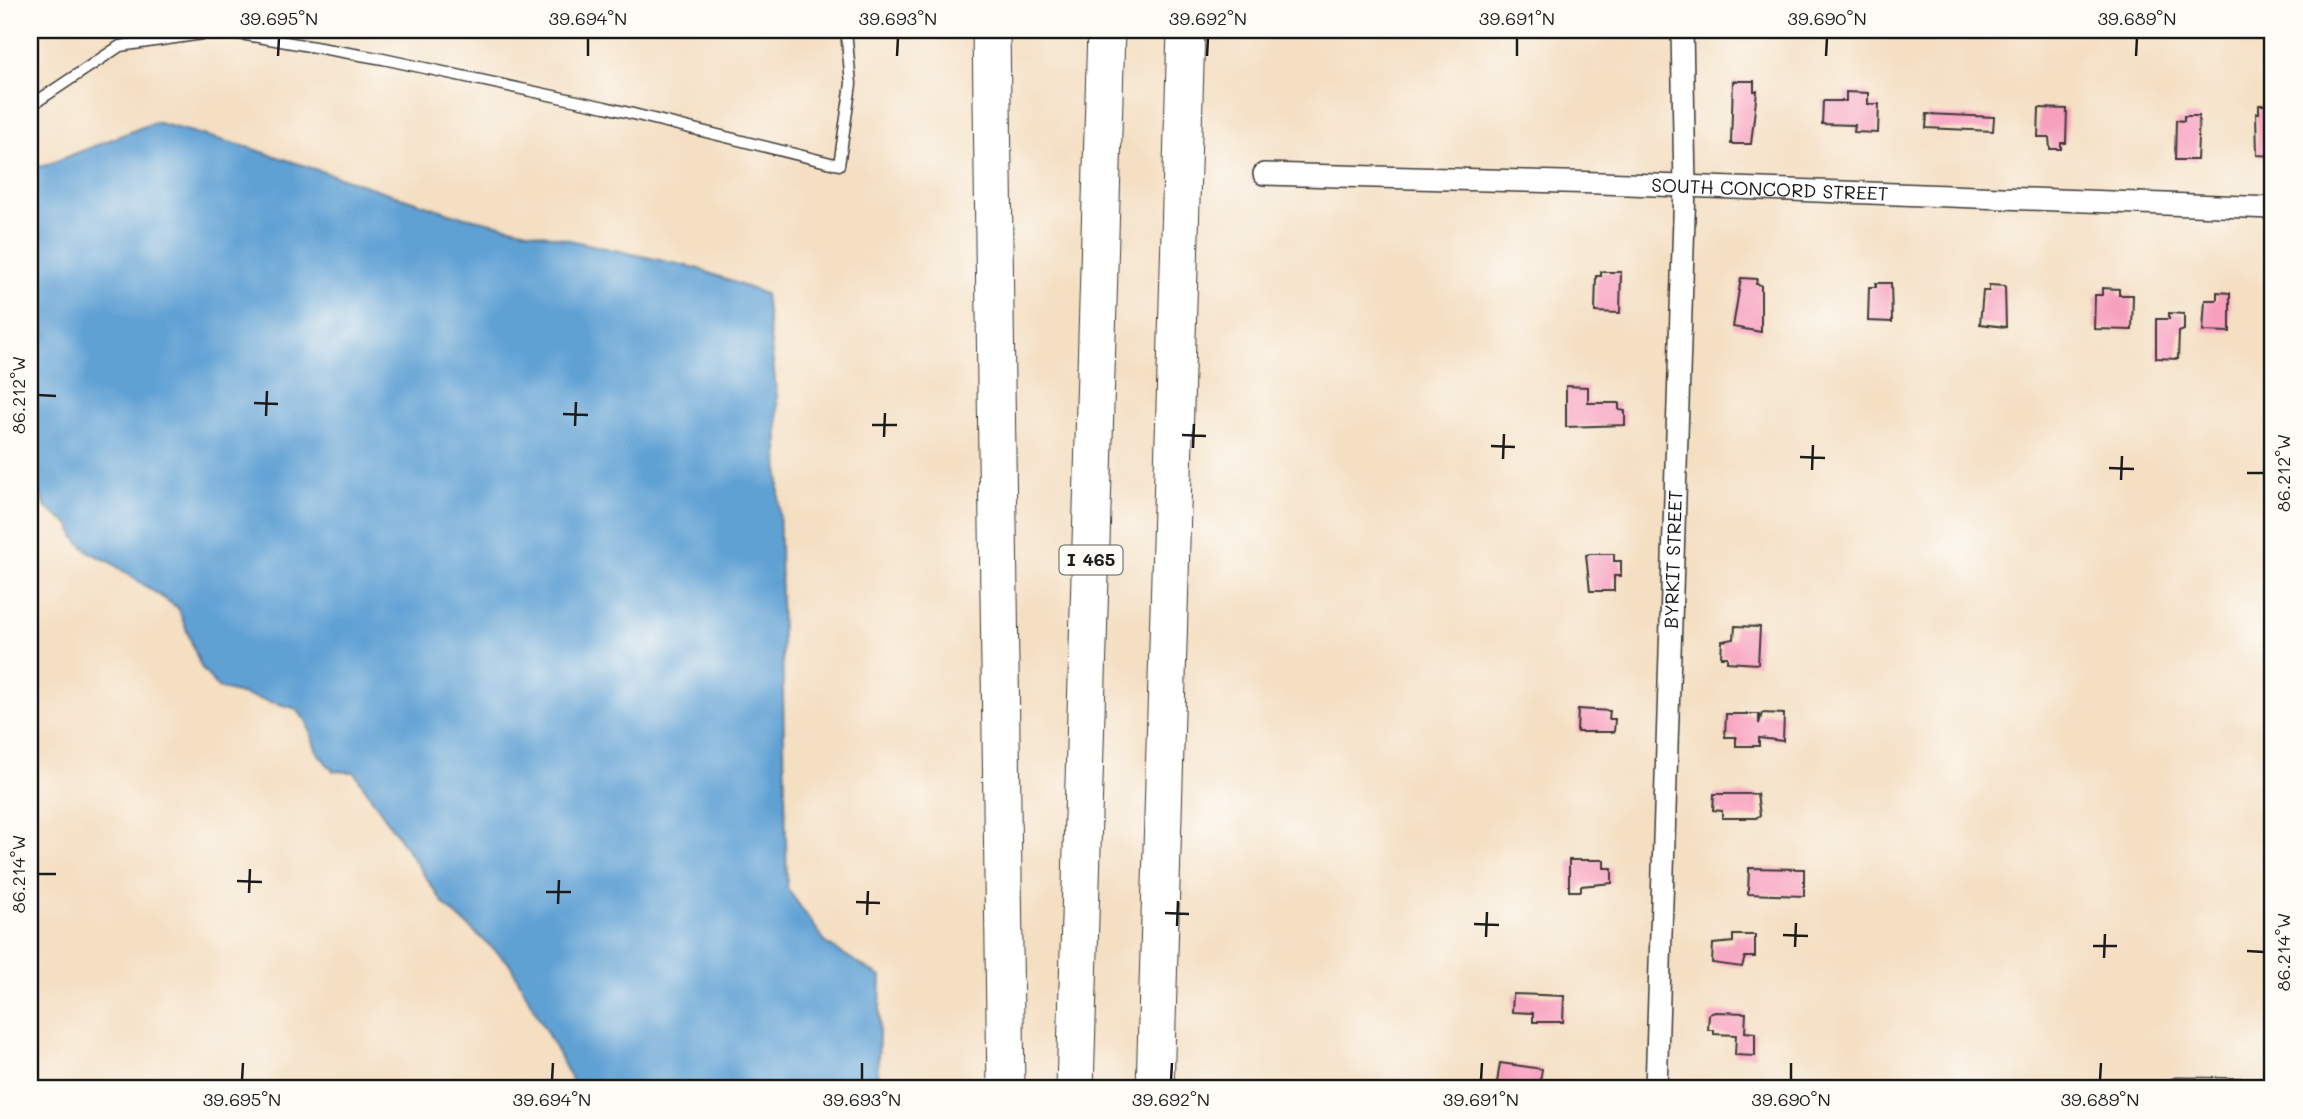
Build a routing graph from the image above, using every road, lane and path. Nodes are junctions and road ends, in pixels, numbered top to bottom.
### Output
1 (846, 30) edge
2 (991, 30) edge
3 (1105, 30) edge
4 (1186, 30) edge
5 (1209, 30) edge
6 (1682, 30) edge
7 (30, 106) edge
8 (1264, 174) dead end
9 (1685, 186) junction
10 (2273, 208) edge
11 (1169, 538) junction
12 (2273, 1084) edge
13 (1006, 1089) edge
14 (1074, 1089) edge
15 (1155, 1089) edge
16 (1656, 1089) edge
17 (2165, 1089) edge

1 - 7 lane
2 - 13 highway
3 - 14 highway, I 465
4 - 11 highway
5 - 11 highway
6 - 9 street, BYRKIT STREET
8 - 9 street, SOUTH CONCORD STREET
9 - 10 street, SOUTH CONCORD STREET
9 - 16 street, BYRKIT STREET
11 - 15 highway
12 - 17 lane

